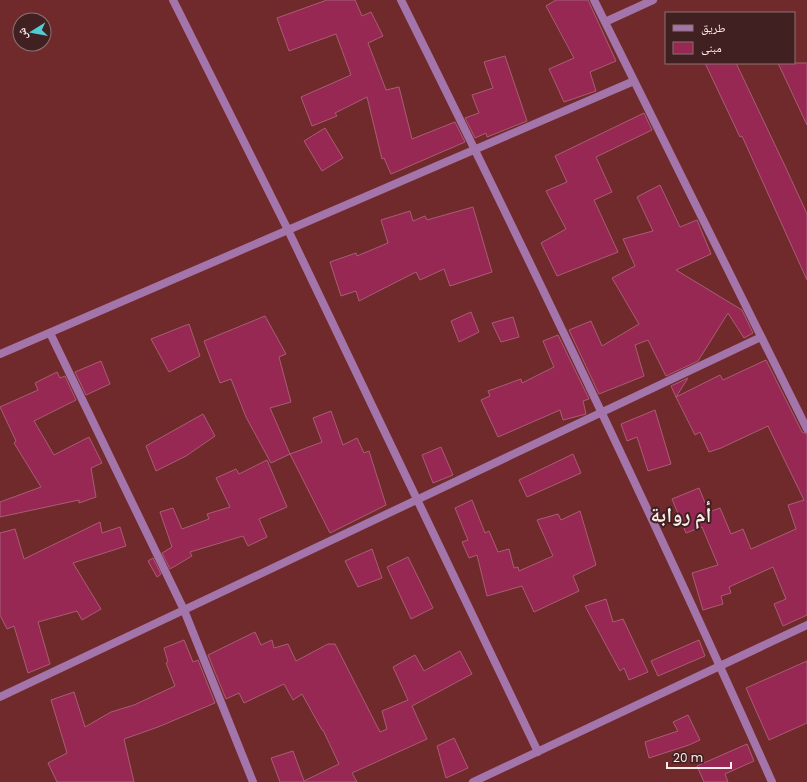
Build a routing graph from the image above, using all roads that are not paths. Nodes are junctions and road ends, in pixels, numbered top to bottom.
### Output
1 (173, 0) edge
2 (401, 0) edge
3 (594, 0) edge
4 (653, 0) edge
5 (605, 22) junction
6 (634, 80) junction
7 (475, 149) junction
8 (288, 230) junction
9 (50, 333) junction
10 (761, 337) junction
11 (0, 354) edge
12 (601, 413) junction
13 (807, 429) edge
14 (418, 499) junction
15 (184, 610) junction
16 (807, 625) edge
17 (720, 666) junction
18 (0, 697) edge
19 (538, 752) junction
20 (253, 782) edge
21 (473, 782) edge
22 (772, 782) edge

1 - 8 street
2 - 7 street
3 - 5 street
4 - 5 street
5 - 6 street
6 - 7 street
6 - 10 street
7 - 8 street
7 - 12 street
8 - 9 street
8 - 14 street
9 - 11 street
9 - 15 street
10 - 12 street
10 - 13 street
12 - 14 street
12 - 17 street
14 - 15 street
14 - 19 street
15 - 18 street
15 - 20 street
16 - 17 street
17 - 19 street
17 - 22 street
19 - 21 street

